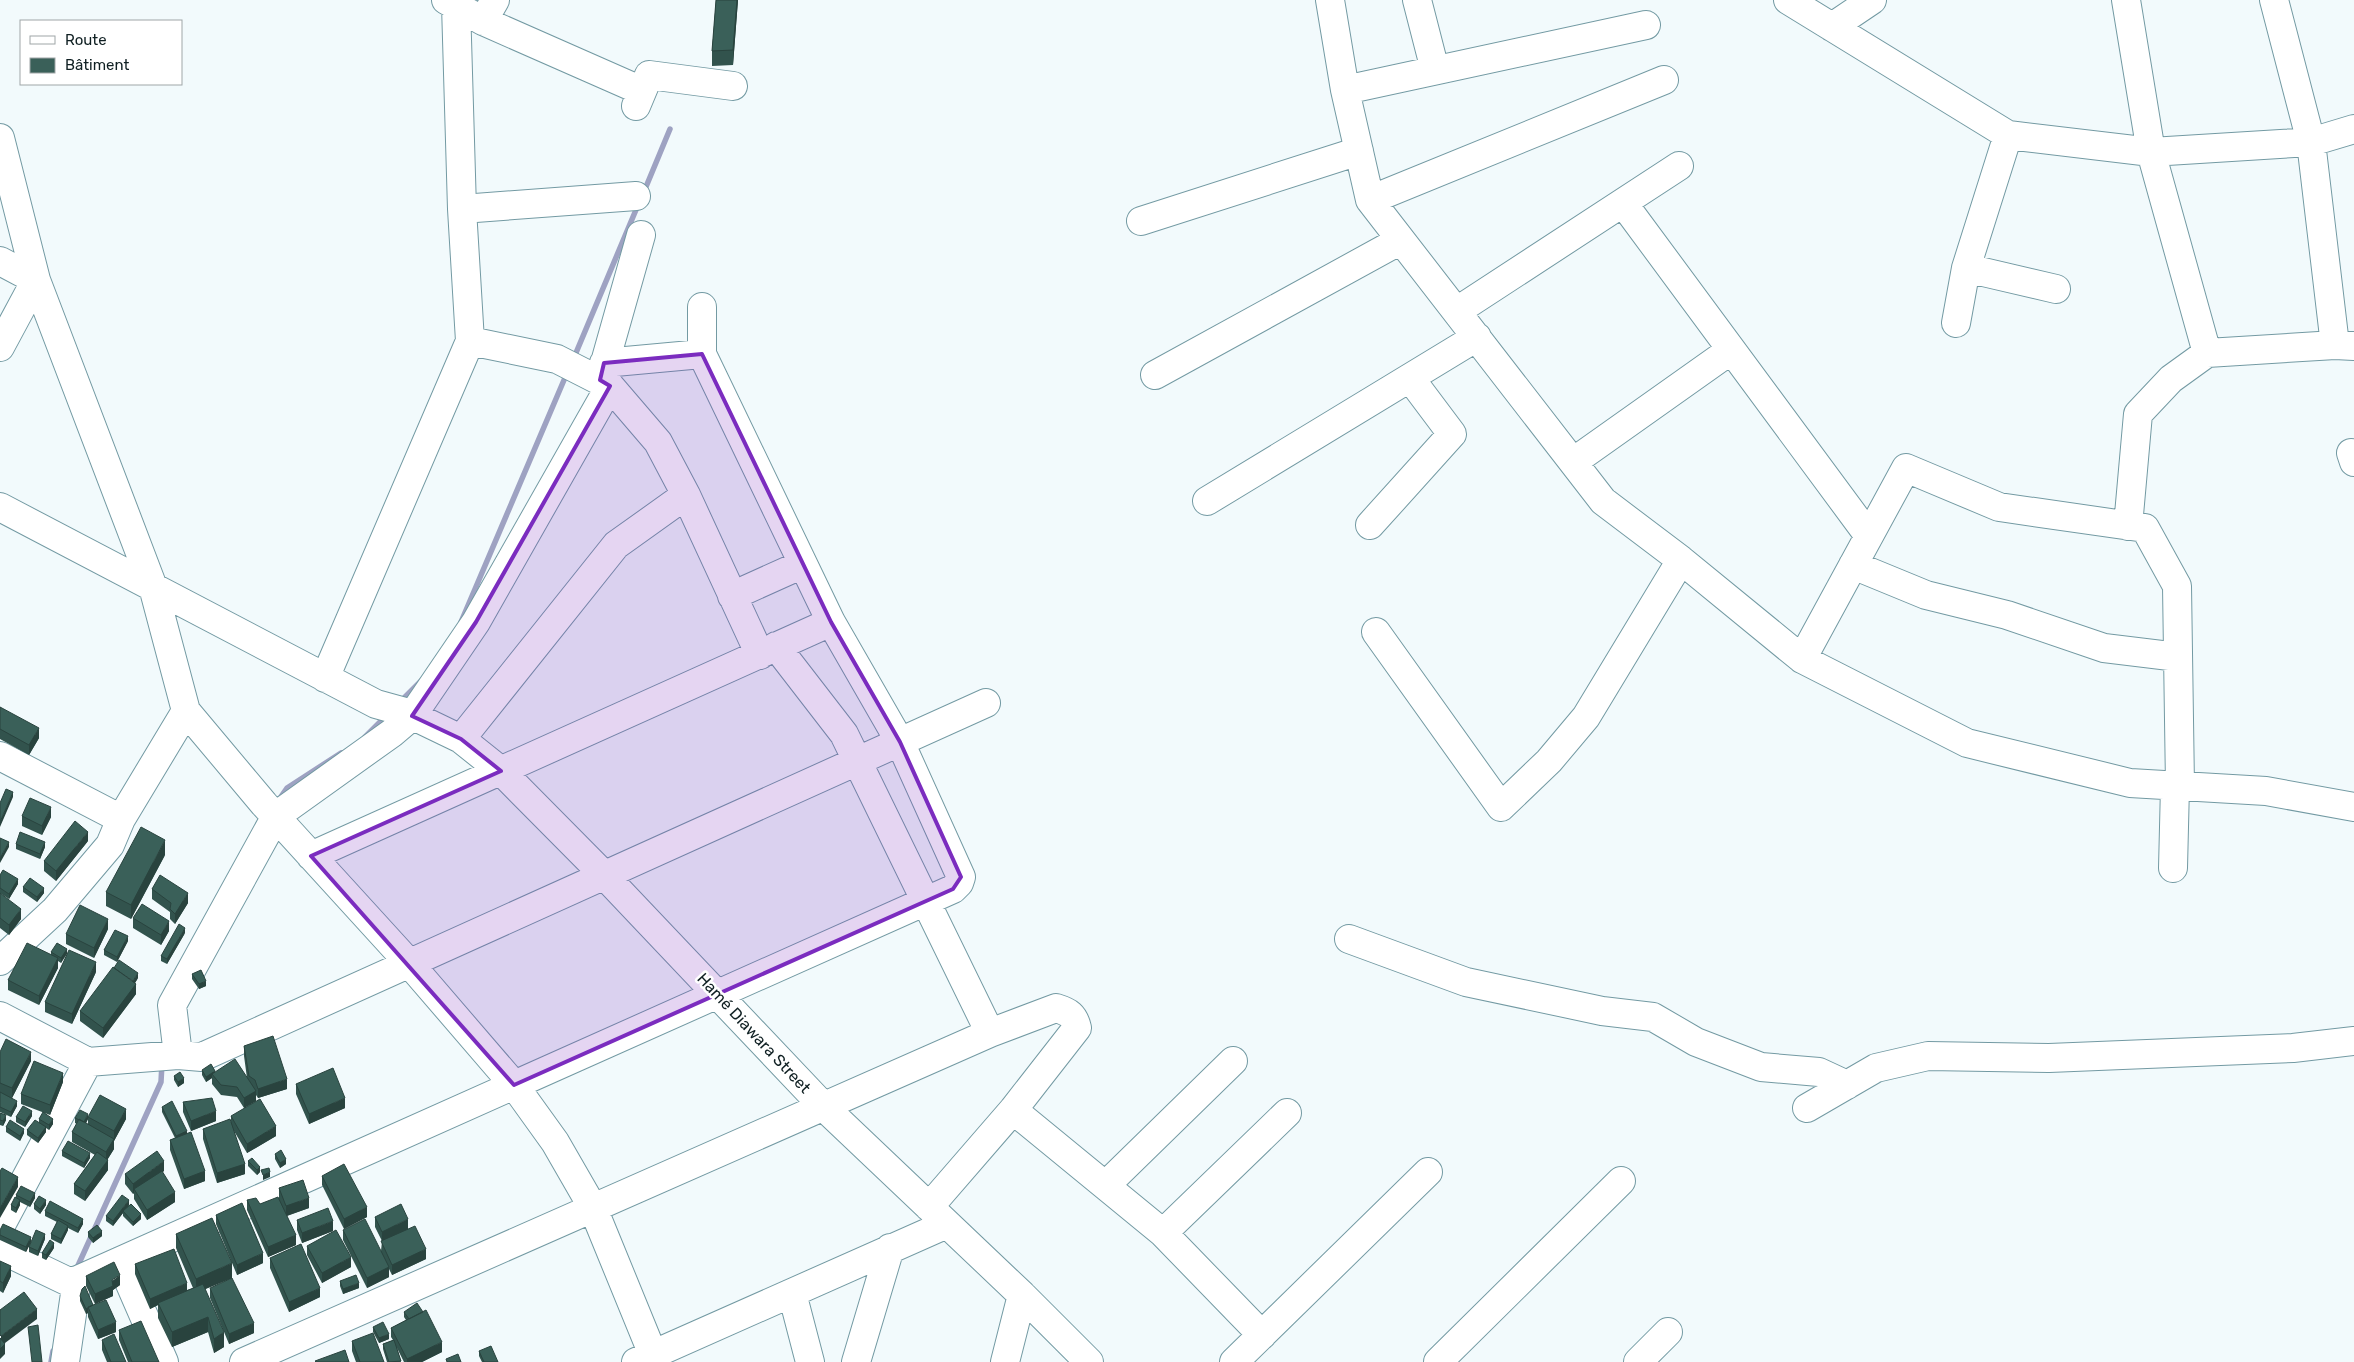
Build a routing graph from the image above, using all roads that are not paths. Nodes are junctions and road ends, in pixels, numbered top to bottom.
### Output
1 (1330, 0) edge
2 (1417, 0) edge
3 (1788, 0) edge
4 (1872, 0) edge
5 (2126, 0) edge
6 (2274, 0) edge
7 (451, 3) edge
8 (489, 11) edge
9 (1646, 25) dead end
10 (1832, 27) junction
11 (1436, 70) junction
12 (1664, 80) dead end
13 (733, 86) dead end
14 (1345, 90) junction
15 (2354, 130) edge
16 (2008, 136) junction
17 (0, 138) edge
18 (2311, 142) junction
19 (1359, 151) junction
20 (2150, 152) junction
21 (1679, 166) dead end
22 (636, 196) dead end
23 (1370, 200) junction
24 (1623, 203) junction
25 (462, 208) junction
26 (1141, 221) dead end
27 (641, 234) dead end
28 (1401, 240) junction
29 (0, 261) edge
30 (1966, 268) junction
31 (36, 280) junction
32 (2056, 290) dead end
33 (702, 307) dead end
34 (1457, 311) junction
35 (1956, 323) dead end
36 (1477, 337) junction
37 (470, 341) junction
38 (2344, 345) edge
39 (0, 347) edge
40 (1731, 350) junction
41 (2207, 353) junction
42 (702, 354) junction
43 (590, 371) junction
44 (1155, 375) dead end
45 (1410, 378) junction
46 (1572, 462) junction
47 (686, 495) junction
48 (1207, 501) dead end
49 (0, 506) edge
50 (1370, 525) dead end
51 (2128, 526) junction
52 (1868, 536) junction
53 (1681, 560) junction
54 (803, 564) junction
55 (1853, 565) junction
56 (153, 587) junction
57 (732, 596) junction
58 (831, 622) junction
59 (1376, 632) dead end
60 (768, 651) junction
61 (2178, 657) junction
62 (1802, 660) junction
63 (325, 678) junction
64 (986, 703) dead end
65 (186, 711) junction
66 (409, 714) junction
67 (461, 739) junction
68 (900, 742) junction
69 (0, 756) edge
70 (858, 761) junction
71 (501, 771) junction
72 (2178, 786) junction
73 (2354, 807) edge
74 (270, 810) junction
75 (121, 819) junction
76 (311, 856) junction
77 (2174, 868) dead end
78 (604, 875) junction
79 (926, 900) junction
80 (1349, 939) dead end
81 (0, 961) edge
82 (409, 963) junction
83 (717, 994) junction
84 (0, 1016) edge
85 (990, 1033) junction
86 (2354, 1041) edge
87 (167, 1056) junction
88 (1233, 1061) dead end
89 (88, 1062) junction
90 (514, 1085) junction
91 (1846, 1085) junction
92 (824, 1107) junction
93 (1807, 1108) dead end
94 (1013, 1110) junction
95 (1287, 1113) dead end
96 (1428, 1172) dead end
97 (1621, 1181) dead end
98 (1106, 1185) junction
99 (593, 1208) junction
100 (938, 1215) junction
101 (0, 1227) edge
102 (1163, 1233) junction
103 (890, 1248) junction
104 (0, 1249) edge
105 (120, 1261) junction
106 (70, 1281) junction
107 (792, 1293) junction
108 (1022, 1295) junction
109 (1668, 1332) dead end
110 (1262, 1334) junction
111 (649, 1359) edge
112 (65, 1362) edge
113 (164, 1362) edge
114 (244, 1362) edge
115 (810, 1362) edge
116 (856, 1362) edge
117 (1005, 1362) edge
118 (1089, 1362) edge
119 (1234, 1362) edge
120 (1438, 1362) edge
121 (1638, 1362) edge

1 - 14 street
2 - 11 street
3 - 10 street
4 - 10 street
5 - 20 street
6 - 18 street
7 - 8 street
7 - 25 street
8 - 13 street
9 - 11 street
10 - 16 street
11 - 14 street
12 - 23 street
14 - 19 street
15 - 18 street
16 - 20 street
16 - 30 street
17 - 31 street
18 - 20 street
18 - 38 street
19 - 23 street
19 - 26 street
20 - 41 street
21 - 24 street
22 - 25 street
23 - 28 street
24 - 34 street
24 - 40 street
25 - 37 street
27 - 43 street
28 - 34 street
28 - 44 street
29 - 31 street
30 - 32 street
30 - 35 street
31 - 39 street
31 - 56 street
33 - 42 street
34 - 36 street
36 - 45 street
36 - 46 street
37 - 43 street
37 - 63 street
38 - 41 street
40 - 46 street
40 - 52 street
41 - 51 street
42 - 43 street
42 - 54 street
43 - 47 street
43 - 66 street
45 - 48 street
45 - 50 street
46 - 53 street
47 - 57 street
47 - 67 street
49 - 56 street, Hamé Diawara Street
51 - 52 street
51 - 61 street
52 - 55 street
53 - 59 street
53 - 62 street
54 - 57 street
54 - 58 street
55 - 61 street
55 - 62 street
56 - 63 street, Hamé Diawara Street
56 - 65 street
57 - 60 street
58 - 60 street
58 - 68 street
60 - 70 street
60 - 71 street
61 - 72 street
62 - 72 street
63 - 66 street, Hamé Diawara Street
64 - 68 street
65 - 74 street
65 - 75 street
66 - 67 street, Hamé Diawara Street
66 - 74 street
67 - 71 street, Hamé Diawara Street
68 - 70 street
68 - 79 street
69 - 75 street
70 - 78 street
70 - 79 street
71 - 76 street
71 - 78 street, Hamé Diawara Street
72 - 73 street
72 - 77 street
74 - 76 street
74 - 87 street
75 - 81 street
76 - 82 street
78 - 82 street
78 - 83 street, Hamé Diawara Street
79 - 83 street
79 - 85 street
80 - 91 street
82 - 87 street
82 - 90 street
83 - 90 street
83 - 92 street, Hamé Diawara Street
84 - 89 street
85 - 92 street
85 - 94 street
86 - 91 street
87 - 89 street
88 - 98 street
89 - 101 street
90 - 99 street
90 - 105 street
91 - 93 street
92 - 99 street
92 - 100 street, Hamé Diawara Street
94 - 98 street
94 - 100 street
95 - 102 street
96 - 110 street
97 - 120 street
98 - 102 street
99 - 111 street
99 - 114 street
100 - 103 street
100 - 108 street, Hamé Diawara Street
102 - 110 street
103 - 107 street
103 - 116 street
104 - 106 street
105 - 106 street
105 - 113 street
106 - 112 street
107 - 111 street
107 - 115 street
108 - 117 street
108 - 118 street, Hamé Diawara Street
109 - 121 street
110 - 119 street

